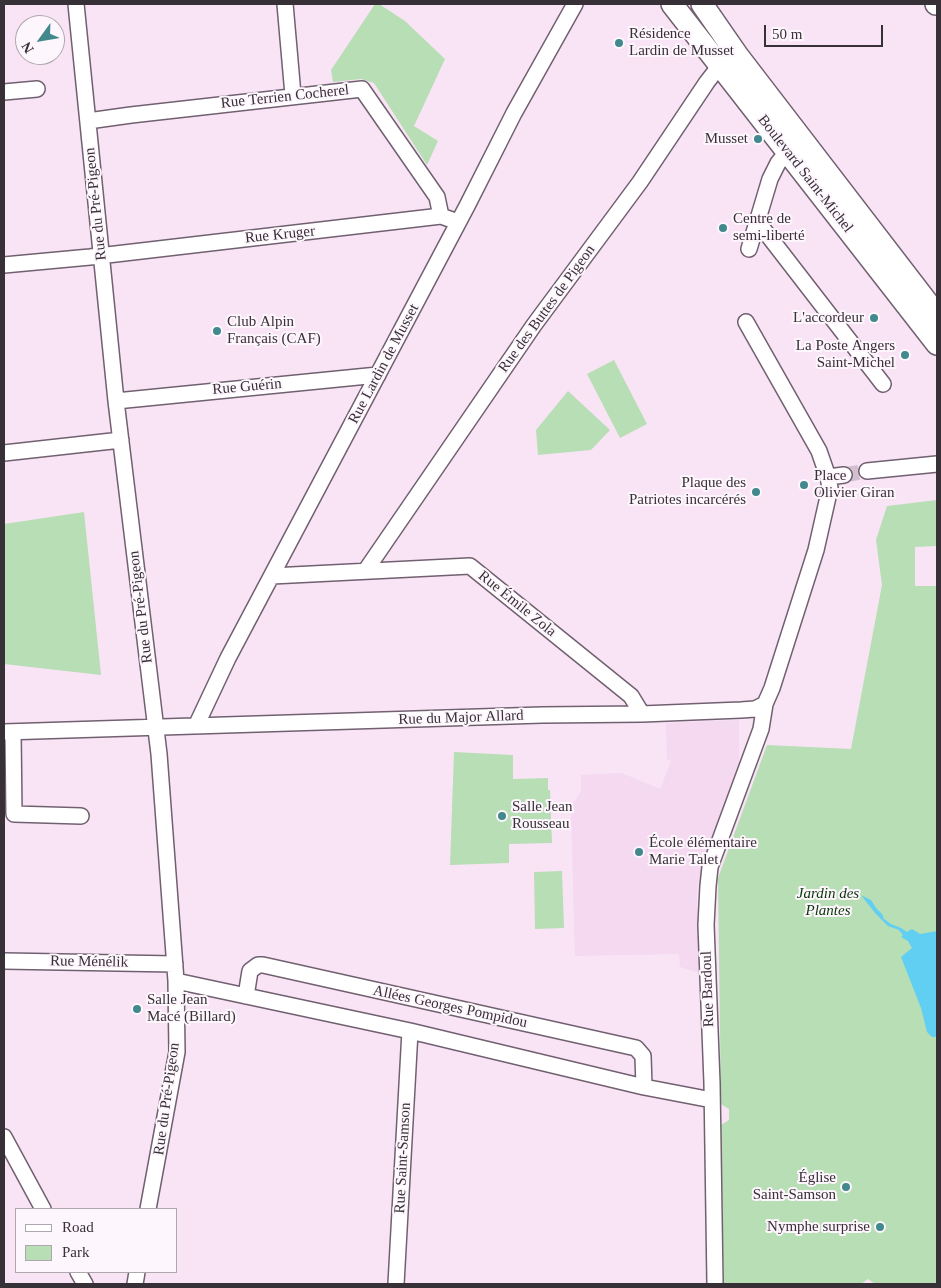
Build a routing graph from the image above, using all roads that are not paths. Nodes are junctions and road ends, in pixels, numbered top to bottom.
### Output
1 (76, 4) edge
2 (285, 4) edge
3 (575, 4) edge
4 (672, 4) edge
5 (702, 4) edge
6 (730, 61) junction
7 (37, 89) dead end
8 (4, 92) edge
9 (293, 96) junction
10 (88, 121) junction
11 (788, 151) junction
12 (441, 216) junction
13 (758, 221) junction
14 (458, 222) junction
15 (749, 249) dead end
16 (102, 255) junction
17 (4, 265) edge
18 (937, 314) edge
19 (746, 322) dead end
20 (937, 344) edge
21 (378, 375) junction
22 (883, 384) dead end
23 (116, 401) junction
24 (121, 440) junction
25 (4, 452) edge
26 (937, 464) edge
27 (868, 471) tunnel mouth
28 (844, 475) tunnel mouth
29 (828, 477) junction
30 (366, 570) junction
31 (272, 576) junction
32 (765, 704) junction
33 (642, 714) junction
34 (196, 726) junction
35 (156, 728) junction
36 (8, 732) edge
37 (9, 814) edge
38 (81, 816) dead end
39 (4, 961) edge
40 (175, 964) junction
41 (176, 981) junction
42 (246, 996) junction
43 (410, 1031) junction
44 (644, 1087) junction
45 (712, 1100) junction
46 (4, 1137) edge
47 (43, 1208) edge
48 (148, 1208) edge
49 (396, 1284) edge
50 (715, 1284) edge

1 - 10 street, Rue du Pré-Pigeon
2 - 9 street
3 - 14 street, Rue Lardin de Musset
4 - 6 main road, Boulevard Saint-Michel
5 - 6 main road, Boulevard Saint-Michel
6 - 11 main road, Boulevard Saint-Michel
6 - 18 main road, Boulevard Saint-Michel
6 - 30 street, Rue des Buttes de Pigeon
7 - 8 street
9 - 10 street, Rue Terrien Cocherel
9 - 12 street, Rue Terrien Cocherel
10 - 16 street, Rue du Pré-Pigeon
11 - 13 street
11 - 20 main road, Boulevard Saint-Michel
12 - 14 street, Rue Kruger
12 - 16 street, Rue Kruger
13 - 15 street
13 - 22 street
14 - 21 street, Rue Lardin de Musset
16 - 17 street, Rue Kruger
16 - 23 street, Rue du Pré-Pigeon
19 - 29 street
21 - 23 street, Rue Guérin
21 - 31 street, Rue Lardin de Musset
23 - 24 street, Rue du Pré-Pigeon
24 - 25 street
24 - 35 street, Rue du Pré-Pigeon
26 - 27 street
28 - 29 street
29 - 32 street
30 - 31 street, Rue Émile Zola
30 - 33 street, Rue Émile Zola
31 - 34 street, Rue Lardin de Musset
32 - 33 street, Rue du Major Allard
32 - 45 street, Rue Bardoul
33 - 34 street, Rue du Major Allard
34 - 35 street, Rue du Major Allard
35 - 36 street, Rue du Major Allard
35 - 40 street, Rue du Pré-Pigeon
36 - 37 street
37 - 38 street
39 - 40 street, Rue Ménélik
40 - 41 street, Rue du Pré-Pigeon
41 - 42 street
41 - 48 street, Rue du Pré-Pigeon
42 - 43 street
42 - 44 street, Allées Georges Pompidou
43 - 44 street
43 - 49 street, Rue Saint-Samson
44 - 45 street
45 - 50 street, Rue Bardoul
46 - 47 street

